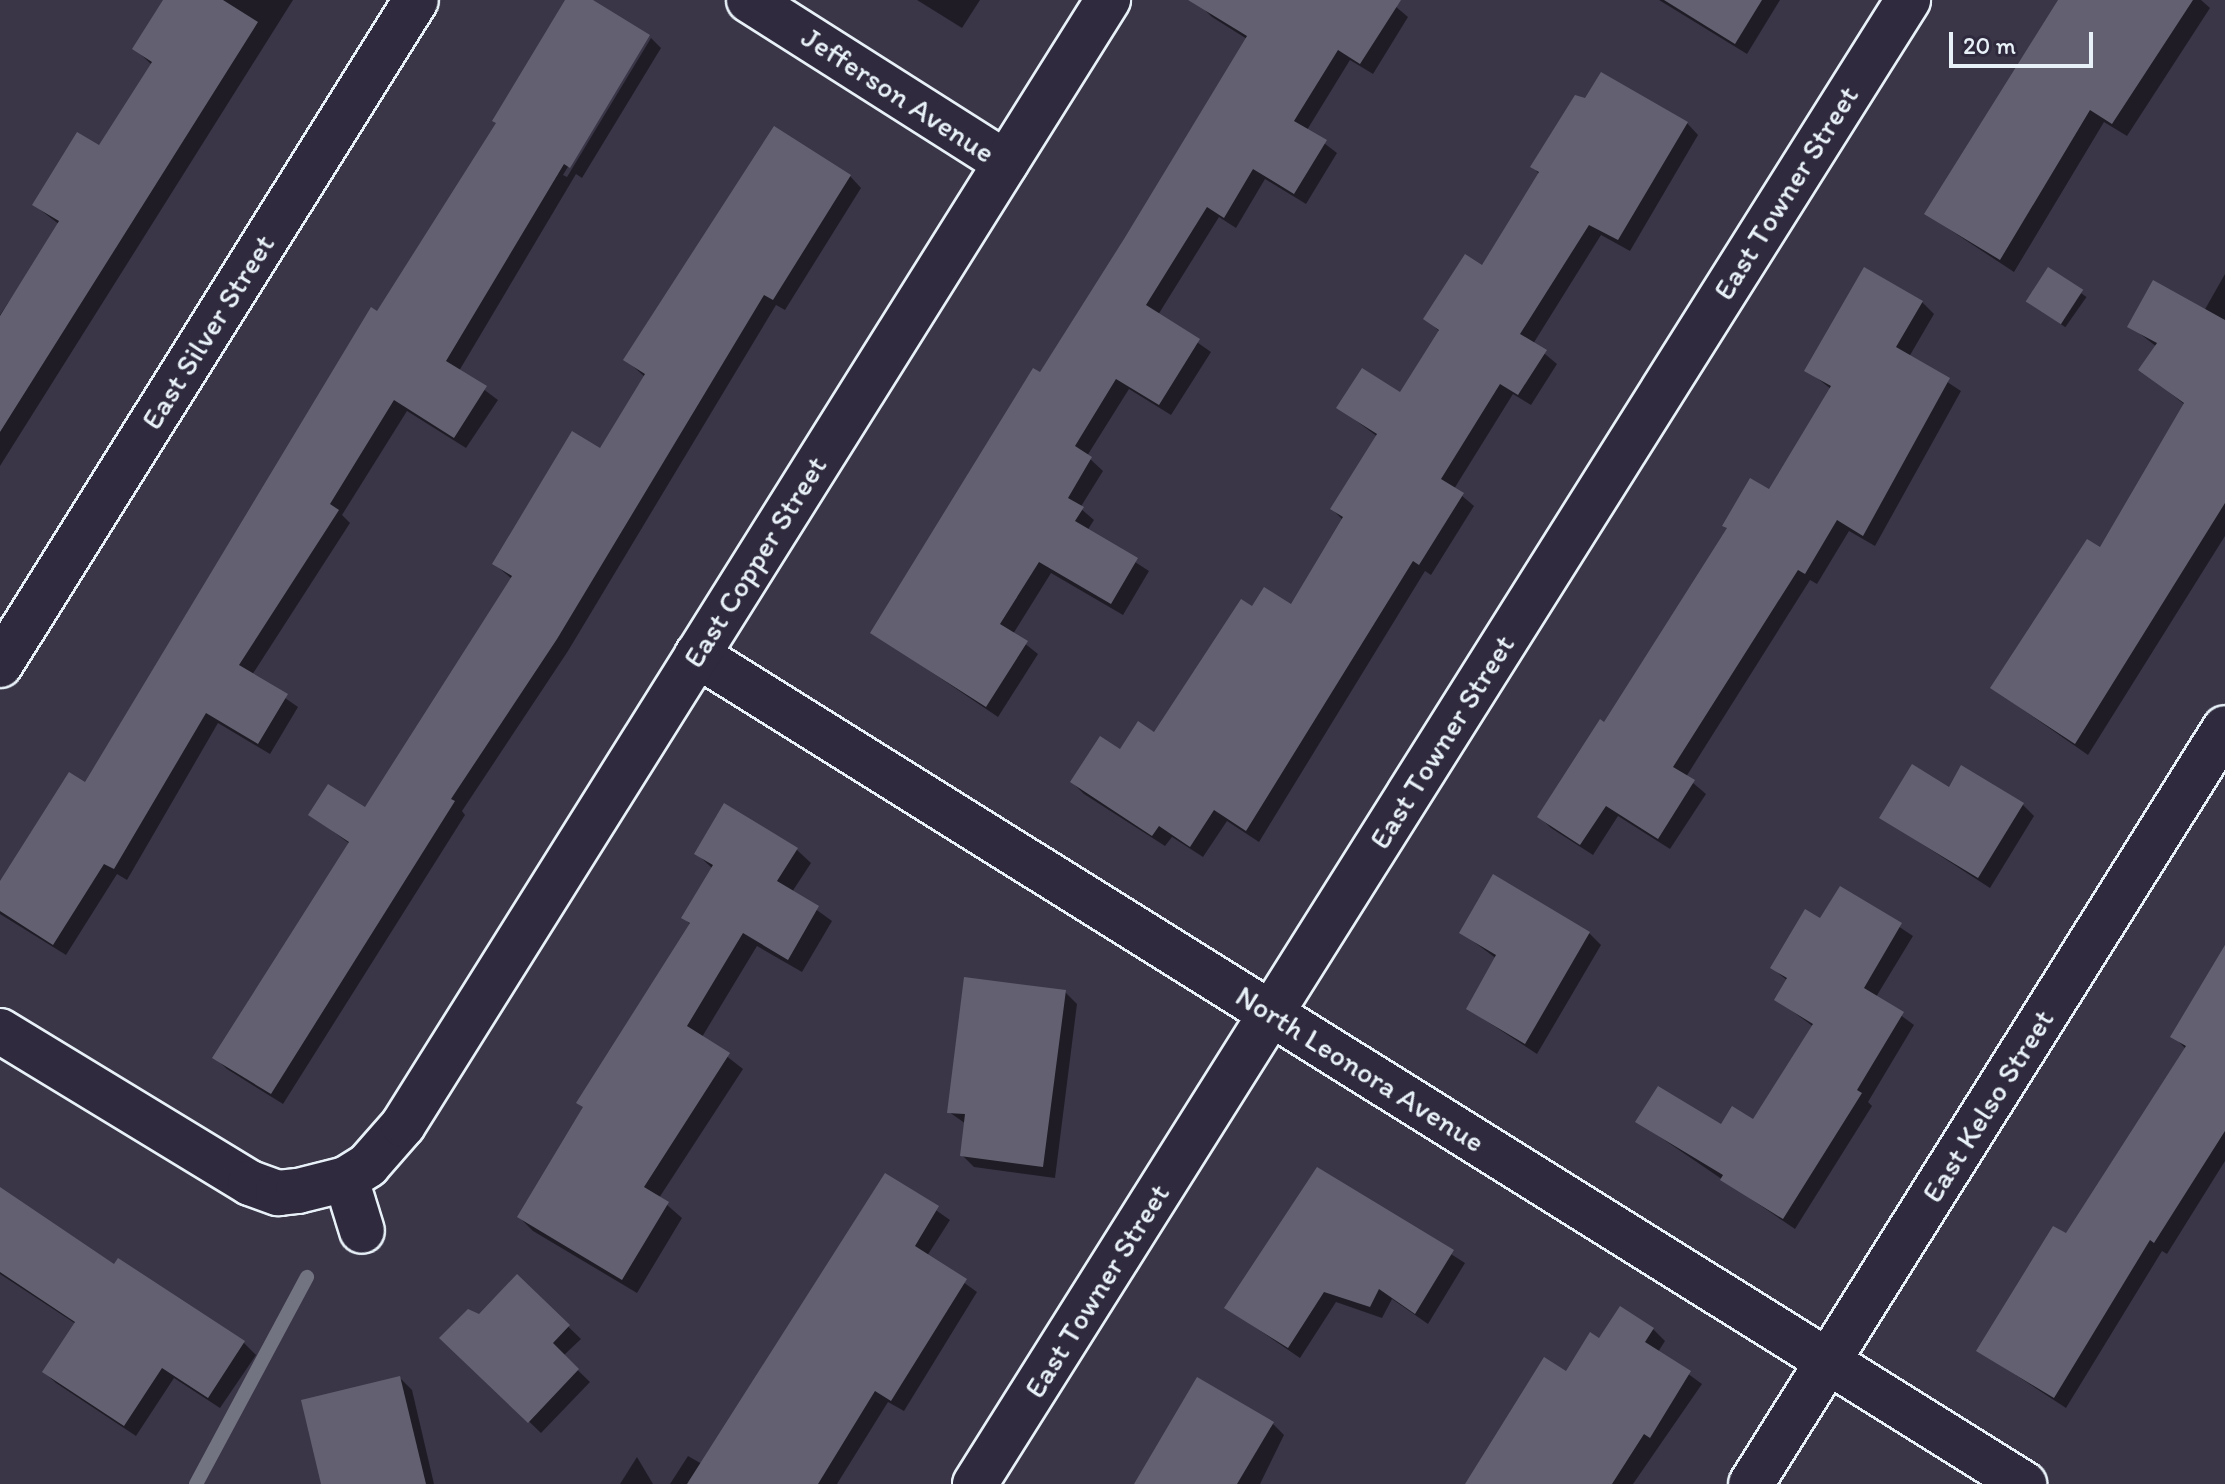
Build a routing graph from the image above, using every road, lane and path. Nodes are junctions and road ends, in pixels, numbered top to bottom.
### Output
1 (416, 0) edge
2 (749, 0) edge
3 (1108, 0) edge
4 (1908, 0) edge
5 (1006, 163) junction
6 (697, 655) junction
7 (0, 665) edge
8 (2225, 728) edge
9 (1271, 1014) junction
10 (0, 1031) edge
11 (346, 1179) junction
12 (362, 1231) dead end
13 (1829, 1358) junction
14 (975, 1484) edge
15 (1751, 1484) edge
16 (2024, 1484) edge

1 - 7 street, East Silver Street
2 - 5 street, Jefferson Avenue
3 - 5 street, East Copper Street
4 - 9 street, East Towner Street
5 - 6 street, East Copper Street
6 - 9 street, North Leonora Avenue
6 - 11 street, East Copper Street
8 - 13 street, East Kelso Street
9 - 13 street, North Leonora Avenue
9 - 14 street, East Towner Street
10 - 11 street
11 - 12 street
13 - 15 street, East Kelso Street
13 - 16 street, North Leonora Avenue

